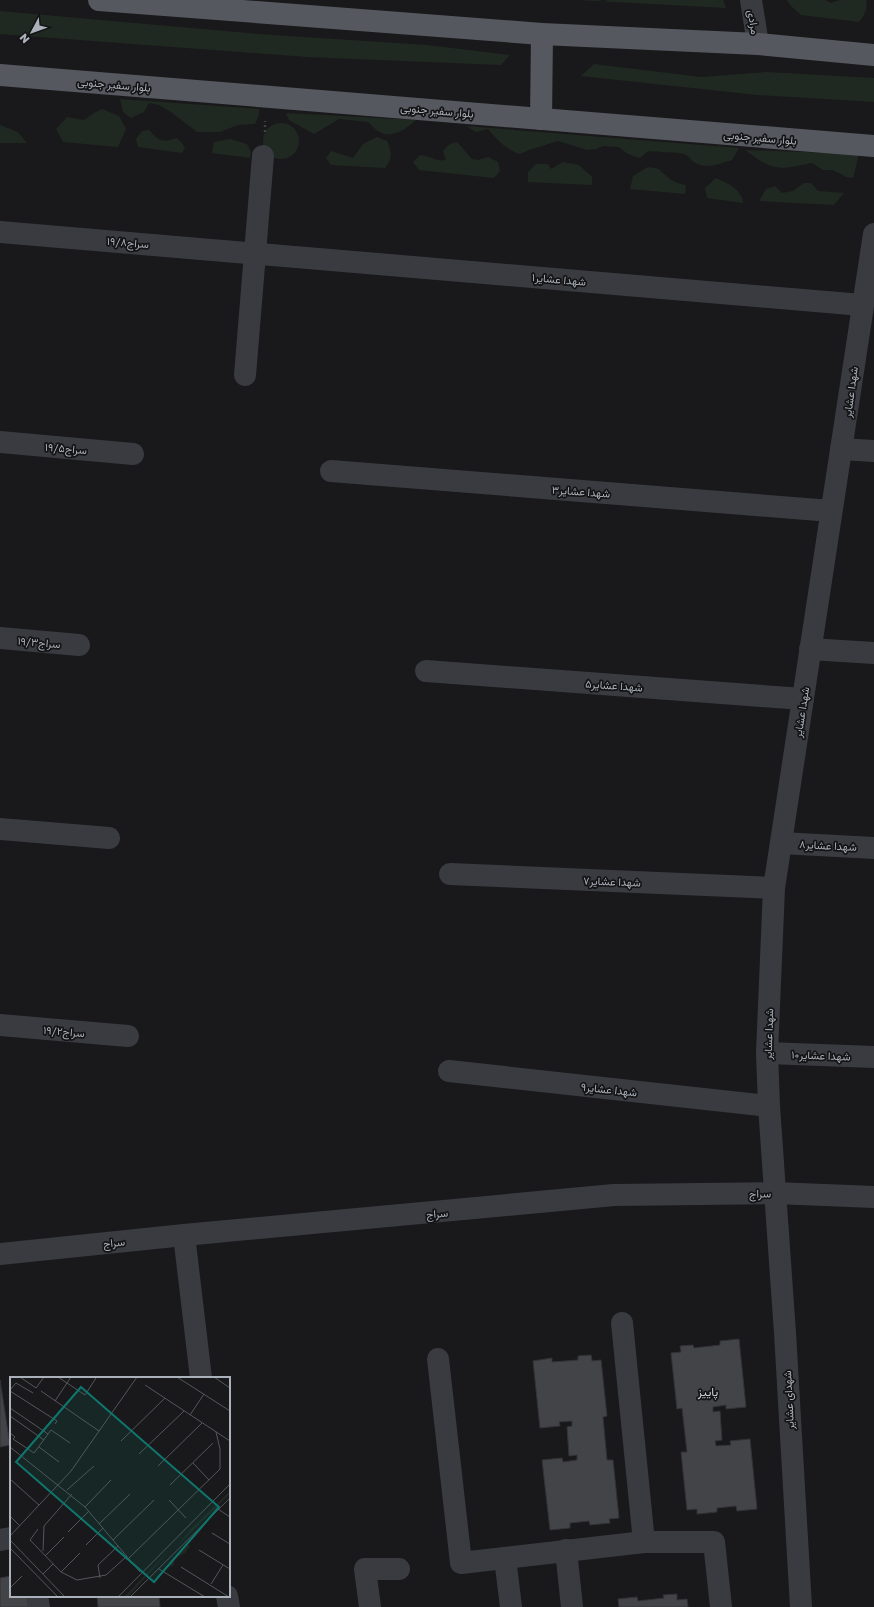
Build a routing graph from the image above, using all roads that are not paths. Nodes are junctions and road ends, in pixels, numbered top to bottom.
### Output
1 (99, 0) edge
2 (751, 0) edge
3 (542, 34) junction
4 (758, 44) junction
5 (874, 55) edge
6 (0, 75) edge
7 (541, 119) junction
8 (874, 146) edge
9 (263, 156) road end
10 (0, 232) edge
11 (874, 234) edge
12 (255, 253) junction
13 (865, 319) edge
14 (245, 375) dead end
15 (0, 442) edge
16 (841, 449) junction
17 (874, 451) edge
18 (133, 454) dead end
19 (331, 471) dead end
20 (831, 511) junction
21 (0, 638) edge
22 (79, 645) dead end
23 (810, 649) junction
24 (874, 653) edge
25 (426, 671) dead end
26 (803, 699) junction
27 (0, 829) edge
28 (109, 838) dead end
29 (781, 843) junction
30 (874, 848) edge
31 (450, 874) dead end
32 (774, 888) junction
33 (0, 1025) edge
34 (128, 1036) dead end
35 (767, 1053) junction
36 (874, 1057) edge
37 (449, 1071) dead end
38 (769, 1106) junction
39 (775, 1193) junction
40 (874, 1197) edge
41 (184, 1235) junction
42 (0, 1254) edge
43 (622, 1323) dead end
44 (438, 1359) dead end
45 (201, 1377) edge
46 (10, 1538) edge
47 (0, 1540) edge
48 (644, 1542) junction
49 (566, 1550) junction
50 (505, 1558) junction
51 (399, 1569) dead end
52 (38, 1597) edge
53 (227, 1597) edge
54 (39, 1607) edge
55 (229, 1607) edge
56 (370, 1607) edge
57 (511, 1607) edge
58 (572, 1607) edge
59 (721, 1607) edge
60 (801, 1607) edge

1 - 3 main road
2 - 4 street, مرادی
3 - 4 main road
3 - 7 main road
4 - 5 main road
6 - 7 main road, بلوار سفیر جنوبی
7 - 8 main road, بلوار سفیر جنوبی
9 - 12 street
10 - 12 street, سراج۱۹/۸
11 - 13 street, شهدا عشایر
12 - 13 street, شهدا عشایر۱
12 - 14 street
13 - 16 street, شهدا عشایر
15 - 18 street, سراج۱۹/۵
16 - 17 street
16 - 20 street, شهدا عشایر
19 - 20 street, شهدا عشایر۳
20 - 23 street, شهدا عشایر
21 - 22 street, سراج۱۹/۳
23 - 24 street
23 - 26 street, شهدا عشایر
25 - 26 street, شهدا عشایر۵
26 - 29 street, شهدا عشایر
27 - 28 street
29 - 30 street, شهدا عشایر۸
29 - 32 street, شهدا عشایر
31 - 32 street, شهدا عشایر۷
32 - 35 street, شهدا عشایر
33 - 34 street, سراج۱۹/۲
35 - 36 street, شهدا عشایر۱۰
35 - 38 street, شهدا عشایر
37 - 38 street, شهدا عشایر۹
38 - 39 street, شهدا عشایر
39 - 40 street, سراج
39 - 41 street, سراج
39 - 60 street, شهدای عشایر
41 - 42 street, سراج
41 - 45 street
43 - 48 street
44 - 50 street
46 - 47 street
48 - 49 street
48 - 59 street
49 - 50 street
49 - 58 street
50 - 57 street
51 - 56 street
52 - 54 street
53 - 55 street

